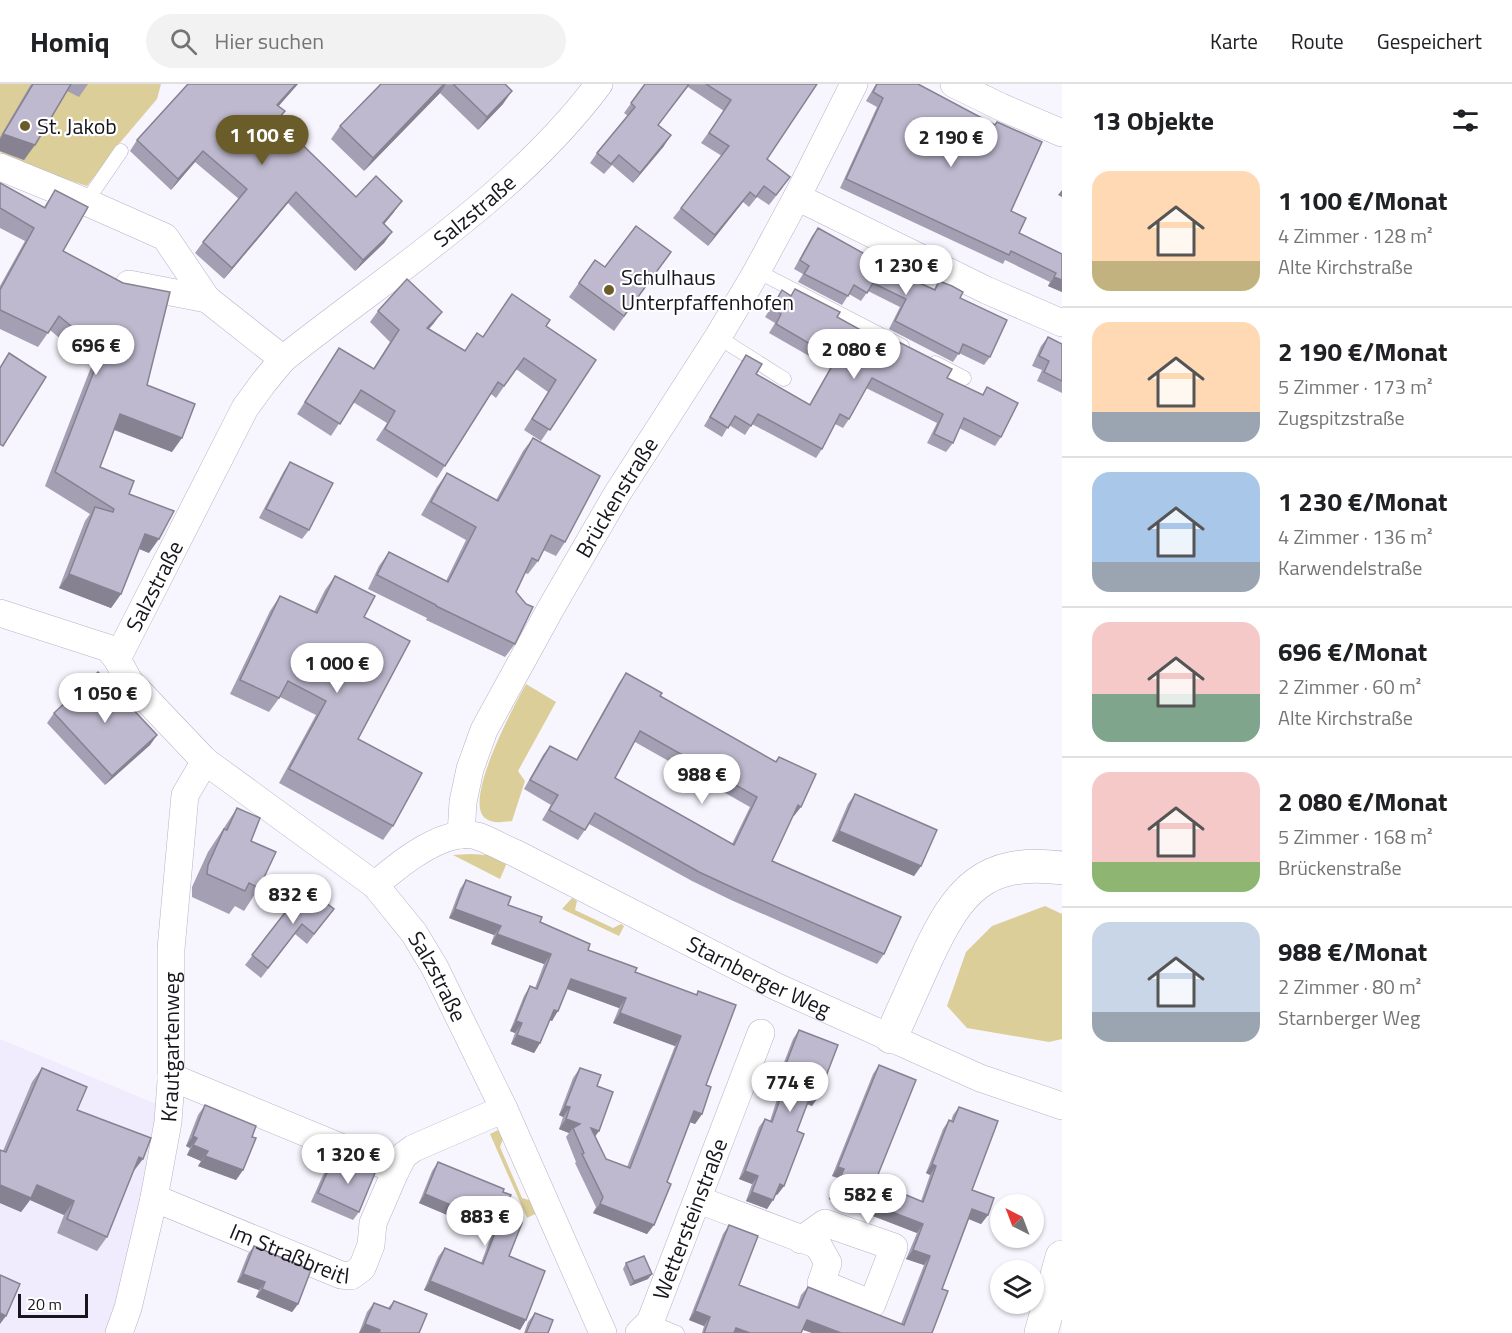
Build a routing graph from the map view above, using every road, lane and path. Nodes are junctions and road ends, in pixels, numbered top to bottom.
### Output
1 (599, 84) edge
2 (854, 84) edge
3 (954, 84) edge
4 (1062, 134) edge
5 (121, 151) dead end
6 (0, 167) edge
7 (797, 197) junction
8 (86, 202) junction
9 (757, 271) junction
10 (129, 284) edge
11 (207, 299) junction
12 (1062, 323) edge
13 (718, 337) junction
14 (283, 359) junction
15 (964, 378) dead end
16 (784, 379) dead end
17 (0, 613) edge
18 (117, 659) junction
19 (205, 761) junction
20 (461, 835) junction
21 (1062, 868) edge
22 (375, 885) junction
23 (761, 1033) dead end
24 (891, 1037) junction
25 (171, 1077) junction
26 (1062, 1106) edge
27 (504, 1109) junction
28 (396, 1170) junction
29 (154, 1198) junction
30 (699, 1200) junction
31 (801, 1240) dead end
32 (1062, 1257) edge
33 (644, 1328) edge
34 (119, 1333) edge
35 (603, 1333) edge
36 (677, 1333) edge
37 (1041, 1333) edge

1 - 14 street, Salzstraße
2 - 7 street, Brückenstraße
3 - 4 street
5 - 8 lane
6 - 8 street
7 - 9 street, Brückenstraße
7 - 12 street
8 - 11 street
9 - 13 street, Brückenstraße
9 - 15 lane
10 - 11 street
11 - 14 street
13 - 16 lane
13 - 20 street, Brückenstraße
14 - 18 street, Salzstraße
17 - 18 street
18 - 19 street, Salzstraße
19 - 22 street, Salzstraße
19 - 25 street, Krautgartenweg
20 - 22 street
20 - 24 street, Starnberger Weg
21 - 24 main road
22 - 27 street, Salzstraße
23 - 30 street, Wettersteinstraße
24 - 26 street, Starnberger Weg
25 - 28 street
25 - 29 street, Krautgartenweg
27 - 28 street, Im Straßbreitl
27 - 35 street, Salzstraße
28 - 29 street, Im Straßbreitl
29 - 34 street, Krautgartenweg
30 - 31 street
30 - 33 street, Wettersteinstraße
32 - 37 main road
33 - 36 lane

